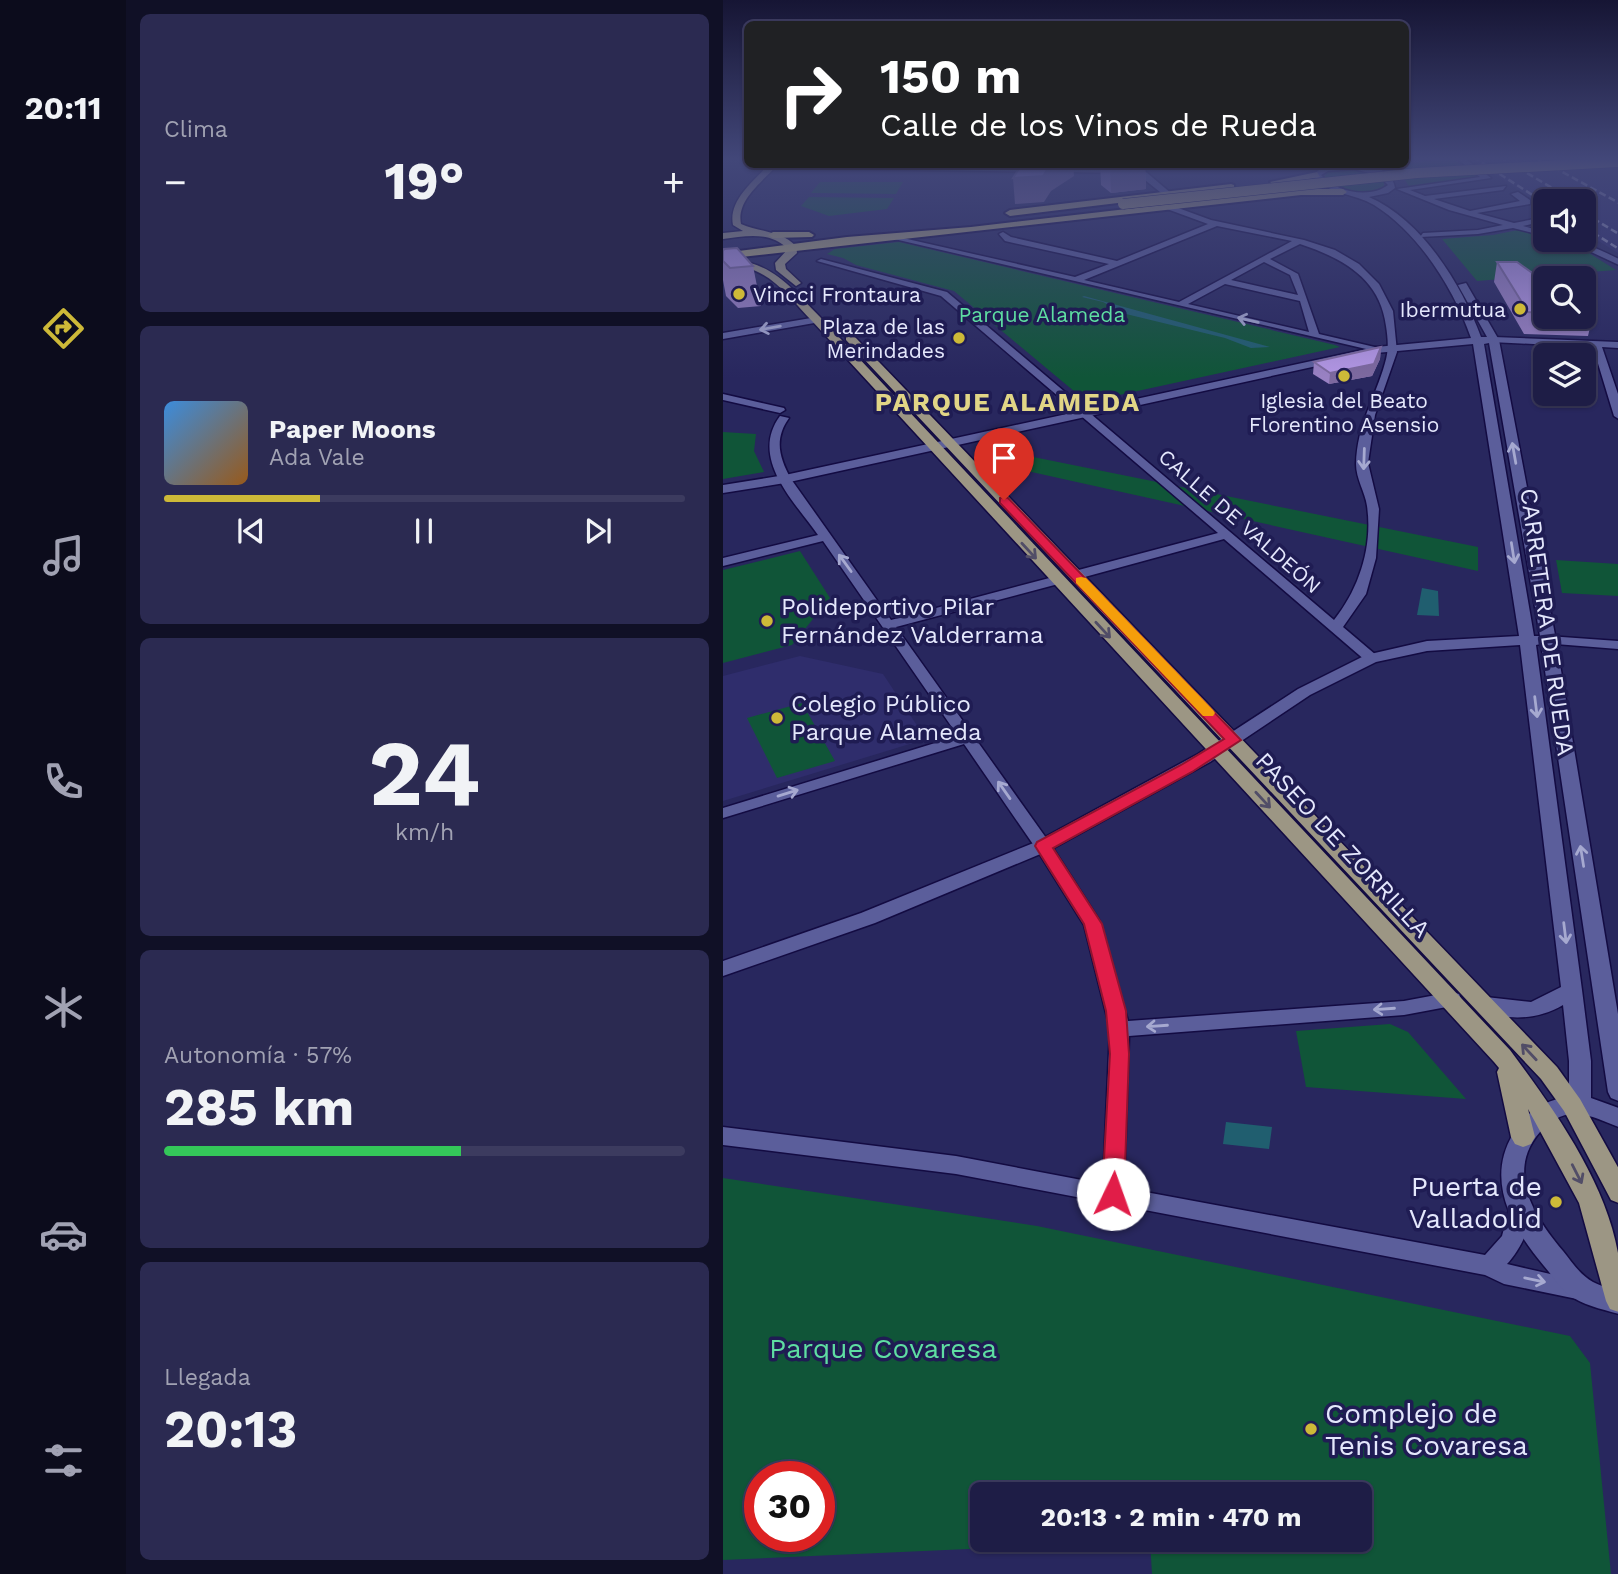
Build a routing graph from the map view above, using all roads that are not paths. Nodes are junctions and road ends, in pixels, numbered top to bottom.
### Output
1 (749, 230) edge
2 (882, 230) edge
3 (925, 230) edge
4 (961, 230) edge
5 (1197, 230) edge
6 (1250, 230) edge
7 (1407, 230) edge
8 (1419, 230) edge
9 (1486, 230) edge
10 (877, 231) junction
11 (755, 233) junction
12 (1003, 234) dead end
13 (773, 235) junction
14 (1424, 235) junction
15 (723, 236) edge
16 (894, 238) junction
17 (785, 239) junction
18 (847, 240) junction
19 (1299, 241) junction
20 (723, 246) edge
21 (793, 248) junction
22 (1596, 251) edge
23 (723, 256) edge
24 (785, 258) junction
25 (1264, 259) junction
26 (822, 261) dead end
27 (1117, 263) junction
28 (1618, 263) edge
29 (750, 265) junction
30 (726, 266) edge
31 (1076, 279) junction
32 (1224, 281) junction
33 (1304, 299) junction
34 (1181, 304) junction
35 (817, 320) junction
36 (1315, 335) junction
37 (723, 336) edge
38 (1494, 340) junction
39 (1478, 341) junction
40 (1597, 345) junction
41 (1618, 345) edge
42 (1393, 347) junction
43 (1376, 350) junction
44 (1614, 387) edge
45 (723, 397) edge
46 (1085, 413) junction
47 (1618, 416) edge
48 (949, 443) junction
49 (933, 446) junction
50 (785, 480) junction
51 (723, 489) edge
52 (1226, 535) junction
53 (826, 537) junction
54 (723, 562) edge
55 (1076, 575) junction
56 (1057, 580) junction
57 (889, 625) junction
58 (1335, 628) junction
59 (1527, 639) junction
60 (1548, 640) junction
61 (1618, 645) edge
62 (1371, 658) junction
63 (968, 738) junction
64 (1225, 745) junction
65 (723, 813) edge
66 (1043, 846) junction
67 (723, 969) edge
68 (1572, 990) junction
69 (1452, 999) junction
70 (1486, 1005) junction
71 (1120, 1029) junction
72 (1502, 1056) junction
73 (1618, 1093) edge
74 (1576, 1105) junction
75 (1544, 1114) junction
76 (1618, 1118) edge
77 (723, 1136) edge
78 (1523, 1137) junction
79 (1618, 1193) edge
80 (1113, 1194) junction
81 (1519, 1209) junction
82 (1488, 1266) junction
83 (1583, 1290) junction
84 (1618, 1302) edge

1 - 11 main road
2 - 10 highway
3 - 18 highway
4 - 16 highway
5 - 27 street
6 - 19 street
7 - 39 street, CARRETERA DE RUEDA
8 - 14 street, CARRETERA DE RUEDA
9 - 14 street
10 - 13 highway
10 - 17 highway
11 - 13 main road
11 - 15 main road
12 - 27 street
13 - 17 main road
14 - 38 street, CARRETERA DE RUEDA
16 - 18 highway
16 - 31 street
17 - 20 highway
17 - 21 main road
18 - 21 highway
19 - 25 street
19 - 42 street
21 - 23 highway
21 - 24 main road
22 - 28 street
24 - 29 main road
24 - 48 main road, PASEO DE ZORRILLA
25 - 32 street
25 - 33 street
26 - 46 street, CALLE DE VALDEÓN
27 - 31 street
29 - 30 main road
29 - 35 main road, PASEO DE ZORRILLA
31 - 34 street
32 - 33 street
32 - 34 street
33 - 36 street
36 -> 34 street
35 -> 37 street
35 - 49 main road, PASEO DE ZORRILLA
36 - 43 street
38 - 39 street
38 - 40 street
60 -> 38 street, CARRETERA DE RUEDA
39 - 42 street
39 -> 59 street, CARRETERA DE RUEDA
40 - 41 street
40 - 44 street
42 - 43 street
42 -> 58 street
43 - 46 street
44 - 47 street
45 - 50 street
46 - 48 street
46 - 52 street, CALLE DE VALDEÓN
48 - 49 street
48 - 55 main road, PASEO DE ZORRILLA
49 - 50 street
49 -> 56 main road, PASEO DE ZORRILLA
50 - 51 street
50 - 53 street
52 - 55 street
52 - 58 street, CALLE DE VALDEÓN
53 - 54 street
57 -> 53 street
55 - 64 main road, PASEO DE ZORRILLA
56 - 57 street
56 -> 64 main road, PASEO DE ZORRILLA
57 - 63 street
58 - 62 street, CALLE DE VALDEÓN
59 - 60 street
59 - 62 street
59 -> 68 street, CARRETERA DE RUEDA
60 - 61 street
73 -> 60 street, CARRETERA DE RUEDA
62 - 64 street
65 -> 63 street
66 -> 63 street
64 - 66 street
64 -> 69 main road, PASEO DE ZORRILLA
64 - 70 main road, PASEO DE ZORRILLA
66 - 67 street
66 - 71 street
68 - 70 street
68 - 74 street, CARRETERA DE RUEDA
69 -> 71 street
69 - 72 main road, PASEO DE ZORRILLA
74 -> 70 main road, PASEO DE ZORRILLA
71 - 80 street
72 - 75 main road, PASEO DE ZORRILLA
72 - 78 main road
74 - 75 street
74 - 76 street
74 - 79 main road, PASEO DE ZORRILLA
75 - 78 street
75 -> 84 main road, PASEO DE ZORRILLA
77 - 80 street
78 - 81 street
80 - 82 street
81 - 82 street
81 - 83 street
82 -> 83 street
83 - 84 street

